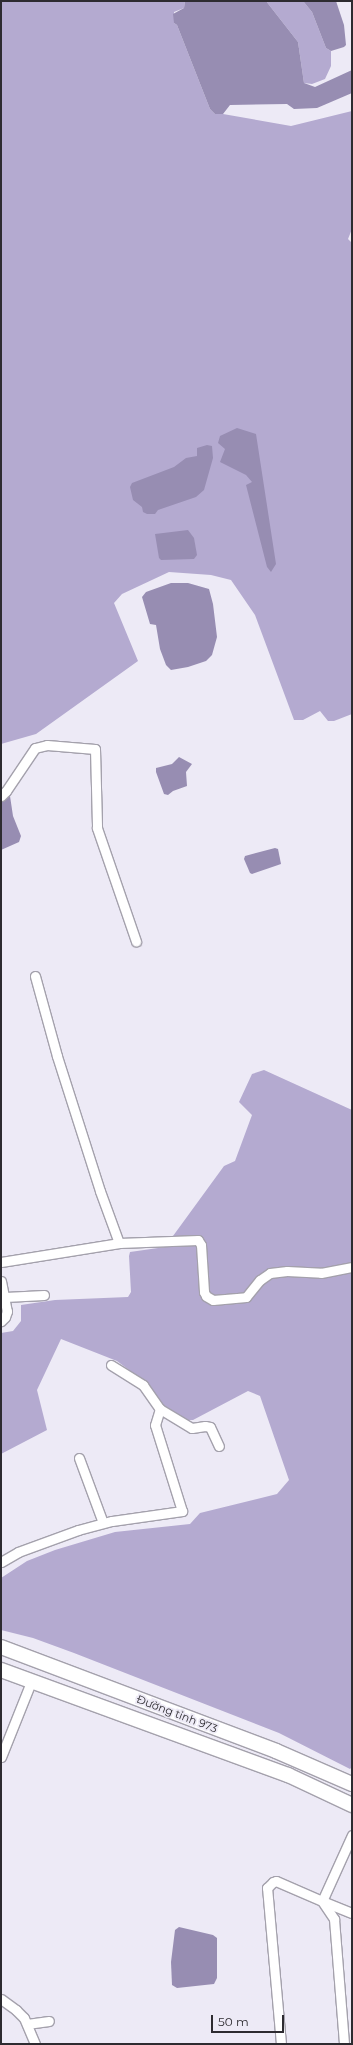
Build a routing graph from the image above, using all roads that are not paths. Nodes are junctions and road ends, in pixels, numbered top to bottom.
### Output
1 (1, 796) edge
2 (136, 941) dead end
3 (35, 976) dead end
4 (119, 1243) junction
5 (1, 1262) edge
6 (352, 1267) edge
7 (1, 1281) edge
8 (44, 1295) dead end
9 (5, 1297) junction
10 (1, 1321) edge
11 (110, 1365) dead end
12 (160, 1409) junction
13 (219, 1446) dead end
14 (79, 1458) dead end
15 (103, 1523) junction
16 (1, 1562) edge
17 (1, 1647) edge
18 (1, 1670) edge
19 (31, 1682) junction
20 (1, 1757) edge
21 (352, 1784) edge
22 (352, 1805) edge
23 (352, 1835) edge
24 (322, 1902) junction
25 (352, 1914) edge
26 (1, 1999) edge
27 (49, 2021) dead end
28 (27, 2024) junction
29 (35, 2044) edge
30 (281, 2044) edge
31 (344, 2044) edge

1 - 2 street
3 - 4 street
4 - 5 street
4 - 6 street
7 - 9 street
8 - 9 street
9 - 10 street
11 - 12 street
12 - 13 street
12 - 15 street
14 - 15 street
15 - 16 street
17 - 21 main road, Đường tỉnh 973
18 - 19 main road, Đường tỉnh 973
19 - 20 street
19 - 22 main road, Đường tỉnh 973
23 - 24 street
24 - 25 street
24 - 30 street
24 - 31 street
26 - 28 street
27 - 28 street
28 - 29 street

